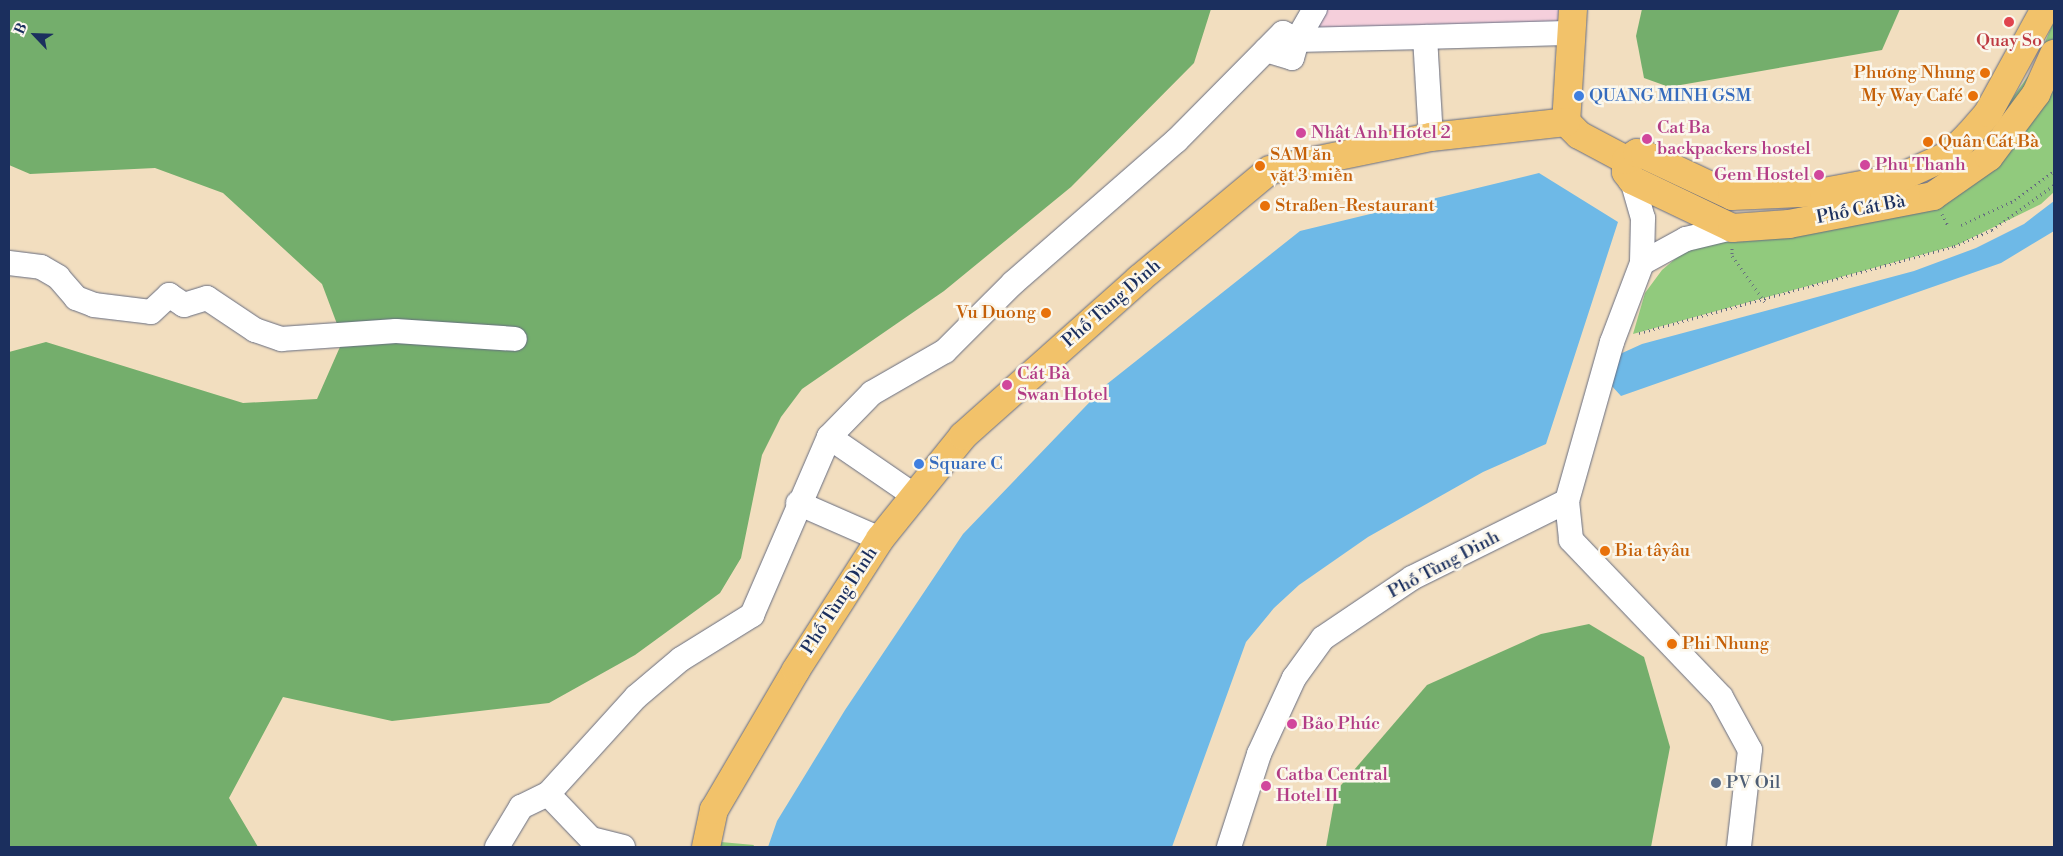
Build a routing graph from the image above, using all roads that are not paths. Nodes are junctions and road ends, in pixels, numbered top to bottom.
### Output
1 (1315, 9) edge
2 (2045, 9) edge
3 (1572, 21) edge
4 (1425, 37) junction
5 (1297, 40) junction
6 (2054, 54) edge
7 (1566, 122) junction
8 (1431, 137) junction
9 (1956, 166) junction
10 (1629, 170) junction
11 (1732, 196) junction
12 (1732, 228) junction
13 (9, 263) edge
14 (1642, 263) junction
15 (515, 339) dead end
16 (825, 444) junction
17 (915, 496) junction
18 (1567, 501) junction
19 (798, 502) junction
20 (880, 539) junction
21 (548, 794) junction
22 (497, 847) edge
23 (623, 847) edge
24 (706, 847) edge
25 (1229, 847) edge
26 (1739, 847) edge

1 - 5 street
2 - 9 main road, Phố Cát Bà
3 - 4 street
3 - 7 main road
4 - 5 street
4 - 8 street
5 - 16 street
6 - 9 main road, Phố Cát Bà
7 - 8 main road, Phố Tùng Dinh
7 - 10 main road, Phố Cát Bà
8 - 17 main road, Phố Tùng Dinh
9 - 11 main road, Phố Cát Bà
9 - 12 main road, Phố Cát Bà
10 - 11 main road, Phố Cát Bà
10 - 12 main road, Phố Cát Bà
10 - 14 street
11 - 12 main road
12 - 14 street
13 - 15 street
14 - 18 street
16 - 17 street
16 - 19 street
17 - 20 main road, Phố Tùng Dinh
18 - 25 street, Phố Tùng Dinh
18 - 26 street
19 - 20 street
19 - 21 street
20 - 24 main road, Phố Tùng Dinh
21 - 22 street
21 - 23 street

